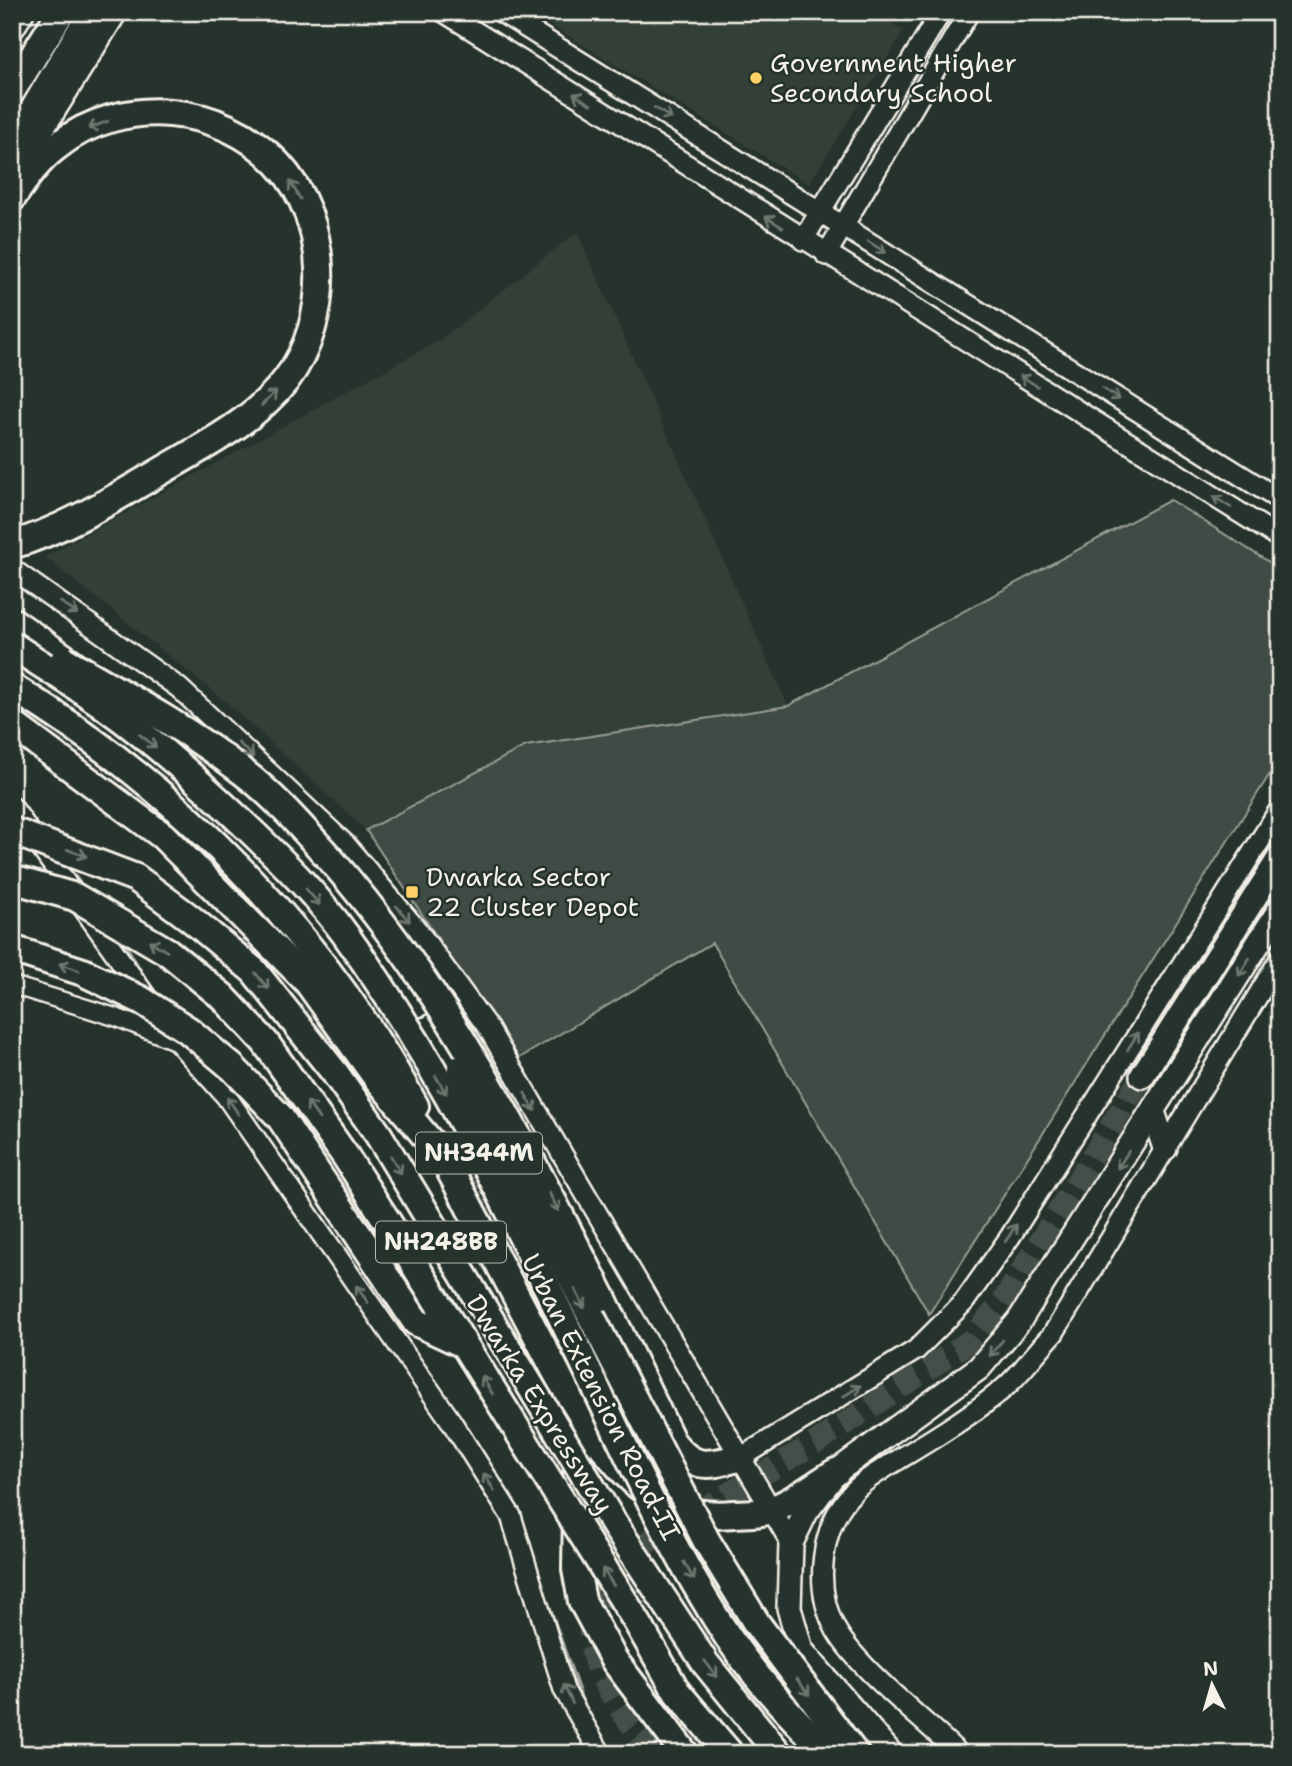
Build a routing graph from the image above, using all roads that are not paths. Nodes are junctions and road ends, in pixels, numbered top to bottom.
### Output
1 (22, 12) edge
2 (61, 12) edge
3 (92, 12) edge
4 (116, 12) edge
5 (444, 12) edge
6 (501, 12) edge
7 (942, 12) edge
8 (969, 12) edge
9 (12, 28) edge
10 (12, 90) edge
11 (12, 146) edge
12 (12, 177) edge
13 (12, 198) edge
14 (821, 212) junction
15 (843, 226) junction
16 (803, 240) junction
17 (826, 255) junction
18 (1280, 500) edge
19 (1280, 538) edge
20 (12, 545) edge
21 (12, 569) edge
22 (12, 621) edge
23 (12, 636) edge
24 (12, 645) edge
25 (12, 687) edge
26 (12, 724) edge
27 (12, 807) edge
28 (1280, 809) edge
29 (12, 831) edge
30 (1280, 857) edge
31 (12, 879) edge
32 (1280, 909) edge
33 (12, 949) edge
34 (1280, 959) edge
35 (12, 985) edge
36 (178, 1042) junction
37 (1142, 1076) tunnel mouth
38 (1153, 1112) junction
39 (1165, 1148) junction
40 (443, 1157) junction
41 (461, 1343) junction
42 (573, 1406) junction
43 (668, 1453) junction
44 (742, 1457) junction
45 (836, 1472) junction
46 (635, 1478) junction
47 (770, 1510) junction
48 (791, 1543) junction
49 (601, 1754) edge
50 (685, 1754) edge
51 (730, 1754) edge
52 (779, 1754) edge
53 (829, 1754) edge
54 (855, 1754) edge
55 (891, 1754) edge
56 (959, 1754) edge

1 - 9 main road
2 - 10 highway
3 - 11 highway
4 - 12 main road
16 -> 5 street
6 -> 14 street
7 - 14 street
8 - 15 street
20 -> 13 highway
14 - 15 street
14 - 16 street
15 - 17 street
15 -> 18 street
16 - 17 street
19 -> 17 street
21 -> 44 street
22 -> 43 highway, bridge
23 -> 43 highway, bridge
24 -> 46 highway, Urban Extension Road-II / NH344M, bridge
25 - 40 highway, NH344M
26 - 40 highway
27 - 36 street
44 -> 28 street
29 -> 52 highway, Dwarka Expressway / NH248BB, bridge
30 - 37 main road
41 -> 31 highway, Dwarka Expressway / NH248BB, bridge
32 -> 38 main road
41 -> 33 highway, bridge
34 - 39 street
35 - 36 street
49 -> 36 street
38 - 39 main road
38 -> 45 main road
39 - 56 street
40 - 42 highway
51 -> 41 highway, Dwarka Expressway / NH248BB, bridge
42 - 46 highway
42 - 50 highway
43 - 44 highway
43 - 46 highway
43 -> 54 highway, bridge
44 - 47 street
45 - 47 highway
45 - 48 main road
46 - 47 highway
46 -> 53 highway, Urban Extension Road-II / NH344M, bridge
47 - 48 street
48 - 55 main road

